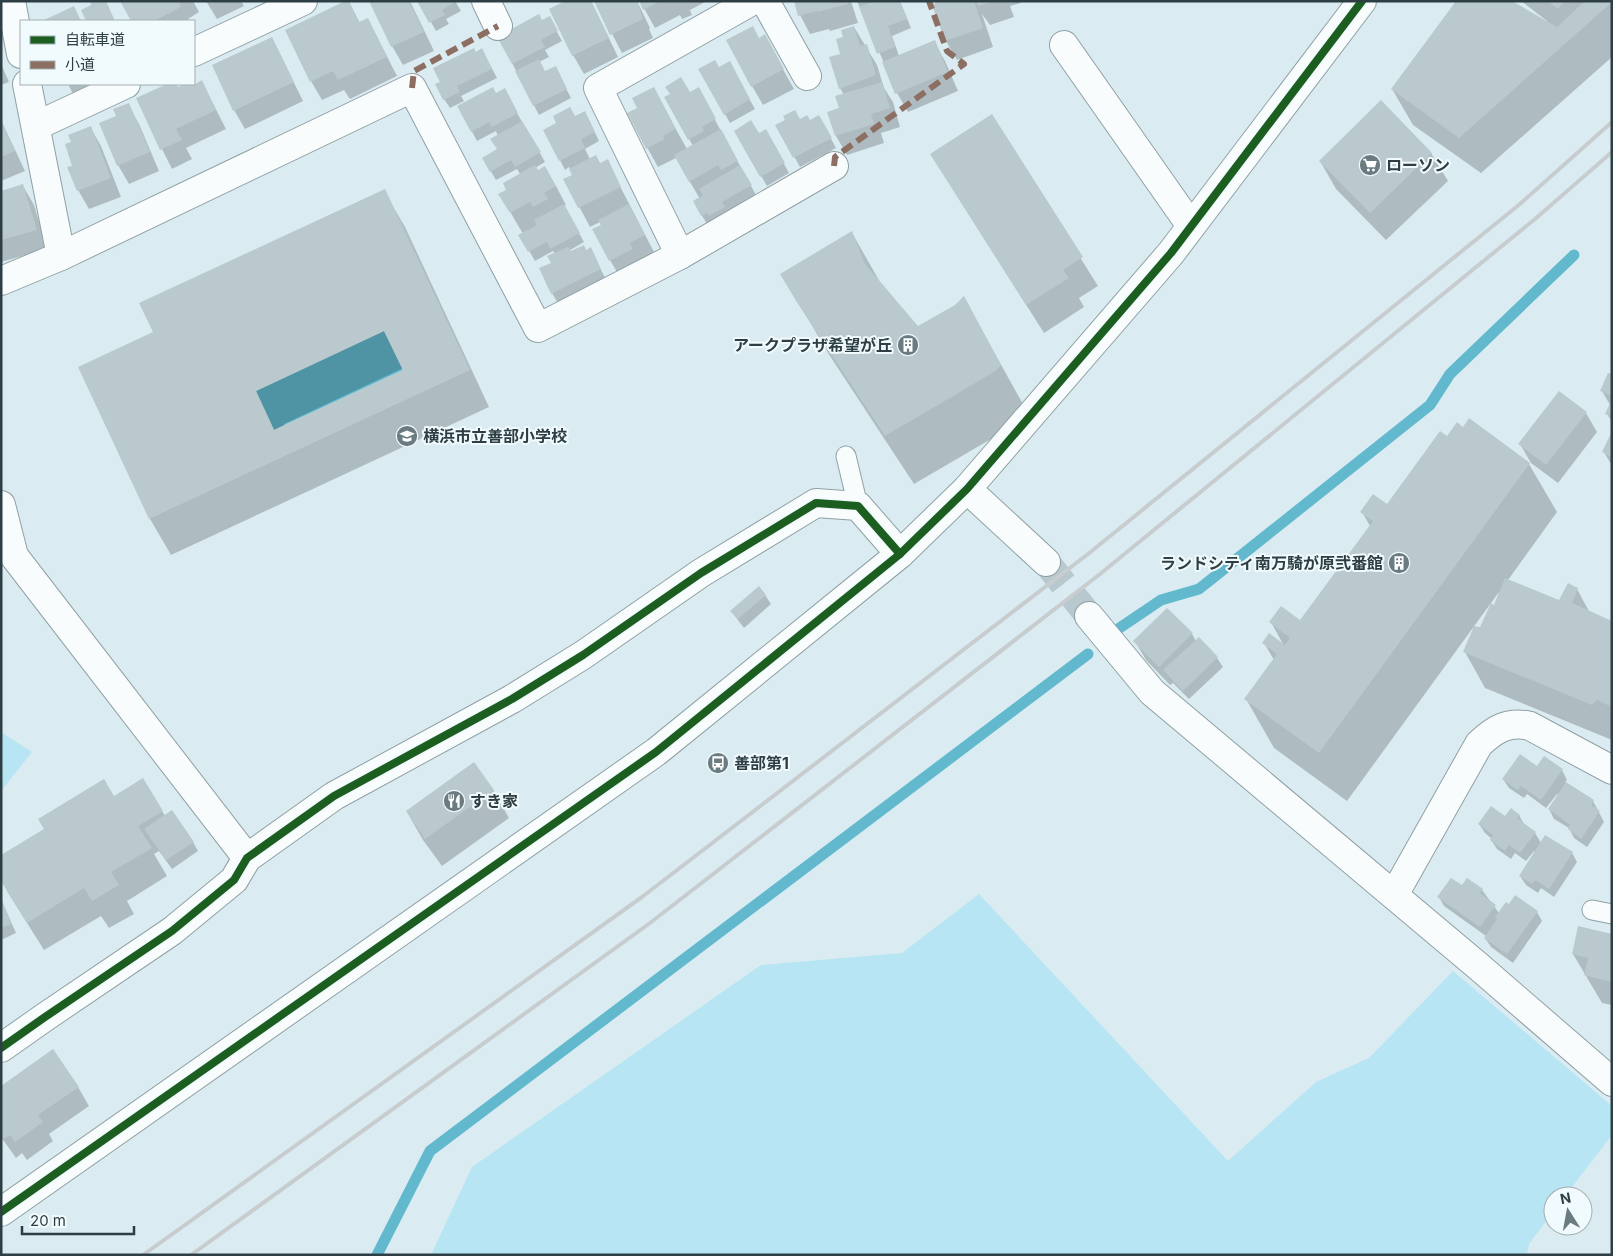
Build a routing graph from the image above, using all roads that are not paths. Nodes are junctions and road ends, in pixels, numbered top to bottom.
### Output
1 (11, 1) edge
2 (303, 1) edge
3 (486, 1) edge
4 (752, 1) edge
5 (765, 1) edge
6 (1362, 1) edge
7 (498, 26) dead end
8 (1064, 45) dead end
9 (20, 49) edge
10 (195, 52) edge
11 (807, 76) dead end
12 (27, 85) edge
13 (124, 85) edge
14 (36, 126) junction
15 (834, 166) dead end
16 (1191, 226) junction
17 (680, 255) junction
18 (61, 256) junction
19 (1, 281) edge
20 (846, 456) dead end
21 (967, 488) junction
22 (1, 505) edge
23 (858, 506) junction
24 (900, 554) junction
25 (1046, 562) tunnel mouth
26 (1089, 616) tunnel mouth
27 (1612, 770) edge
28 (246, 858) junction
29 (1394, 895) junction
30 (1592, 910) dead end
31 (1612, 914) edge
32 (1, 1048) edge
33 (1612, 1082) edge
34 (1, 1212) edge

1 - 9 street
2 - 10 street
3 - 7 street
4 - 17 street
5 - 11 street
6 - 16 street
8 - 16 street
12 - 14 street
13 - 14 street
14 - 18 street
15 - 17 street
16 - 21 street
17 - 18 street
18 - 19 street
20 - 23 lane
21 - 24 street
21 - 25 street
22 - 28 street
23 - 24 street
23 - 28 street
24 - 34 street
26 - 29 street
27 - 29 street
28 - 32 street
29 - 33 street
30 - 31 lane

